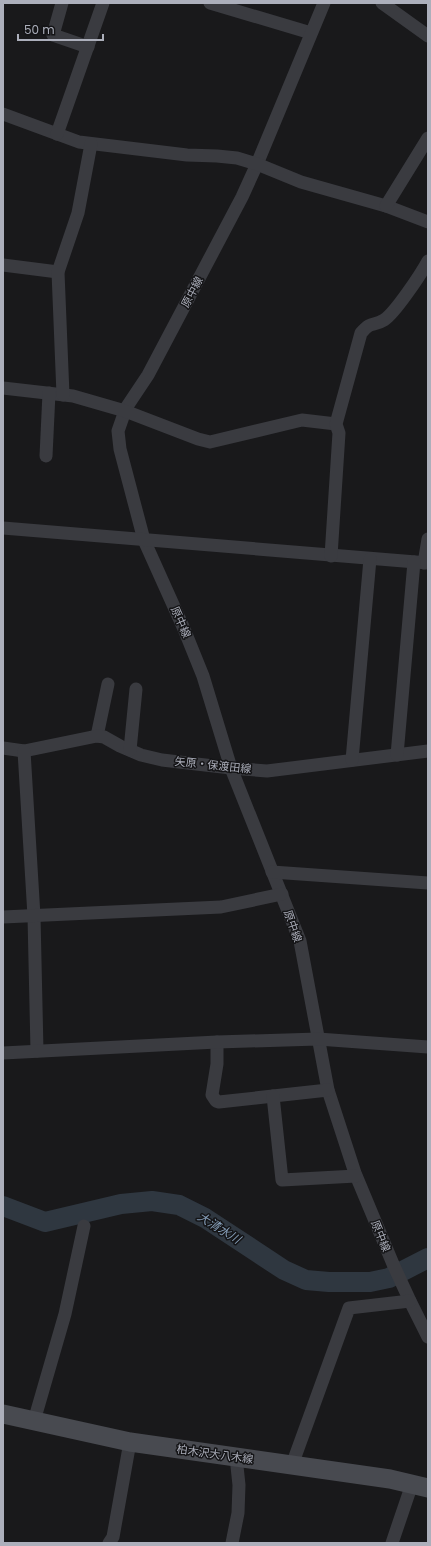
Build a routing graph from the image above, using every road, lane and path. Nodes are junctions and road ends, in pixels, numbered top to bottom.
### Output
1 (62, 3) edge
2 (103, 3) edge
3 (210, 3) edge
4 (324, 3) edge
5 (382, 3) edge
6 (311, 33) junction
7 (428, 36) edge
8 (88, 47) junction
9 (3, 114) edge
10 (57, 134) junction
11 (428, 138) edge
12 (91, 144) junction
13 (257, 164) junction
14 (386, 206) junction
15 (428, 222) edge
16 (428, 261) edge
17 (3, 265) edge
18 (58, 272) junction
19 (3, 388) edge
20 (49, 393) junction
21 (63, 395) junction
22 (125, 411) junction
23 (336, 424) junction
24 (46, 456) dead end
25 (3, 528) edge
26 (428, 539) edge
27 (144, 540) junction
28 (331, 556) junction
29 (370, 559) junction
30 (422, 563) edge
31 (108, 684) dead end
32 (136, 688) dead end
33 (97, 736) junction
34 (3, 748) edge
35 (130, 750) junction
36 (24, 751) junction
37 (428, 751) edge
38 (397, 755) junction
39 (352, 760) junction
40 (231, 768) junction
41 (272, 872) junction
42 (428, 883) edge
43 (282, 894) junction
44 (34, 916) junction
45 (3, 917) edge
46 (318, 1039) junction
47 (217, 1042) junction
48 (428, 1047) edge
49 (3, 1052) edge
50 (37, 1052) junction
51 (328, 1090) junction
52 (274, 1096) junction
53 (356, 1176) junction
54 (84, 1226) dead end
55 (410, 1301) junction
56 (427, 1331) edge
57 (3, 1414) edge
58 (34, 1421) junction
59 (130, 1442) junction
60 (236, 1457) junction
61 (292, 1465) junction
62 (420, 1486) edge
63 (109, 1543) edge
64 (232, 1543) edge
65 (392, 1543) edge

1 - 8 street
2 - 8 street
3 - 6 street
4 - 6 street, 原中線
5 - 7 street
6 - 13 street, 原中線
8 - 10 street
9 - 10 street
10 - 12 street
11 - 14 street
12 - 13 street
12 - 18 street
13 - 14 street
13 - 22 street, 原中線
14 - 15 street
16 - 23 street
17 - 18 street
18 - 21 street
19 - 20 street
20 - 21 street
20 - 24 street
21 - 22 street
22 - 23 street
22 - 27 street, 原中線
23 - 28 street
25 - 27 street
26 - 30 street
27 - 28 street
27 - 40 street, 原中線
28 - 29 street
29 - 30 street
29 - 39 street
30 - 38 street
31 - 33 street
32 - 35 street
33 - 35 street, 矢原・保渡田線
33 - 36 street
34 - 36 street
35 - 40 street, 矢原・保渡田線
36 - 44 street
37 - 38 street, 矢原・保渡田線
38 - 39 street, 矢原・保渡田線
39 - 40 street, 矢原・保渡田線
40 - 41 street, 原中線
41 - 42 street
41 - 43 street, 原中線
43 - 44 street
43 - 46 street, 原中線
44 - 45 street
44 - 50 street
46 - 47 street
46 - 48 street
46 - 51 street, 原中線
47 - 50 street
47 - 52 street
49 - 50 street
51 - 52 street
51 - 53 street, 原中線
52 - 53 street
53 - 55 street, 原中線
54 - 58 street
55 - 56 street
55 - 61 street
57 - 58 main road, 柏木沢大八木線
58 - 59 main road, 柏木沢大八木線
59 - 60 main road, 柏木沢大八木線
59 - 63 street
60 - 61 main road, 柏木沢大八木線
60 - 64 street
61 - 62 main road, 柏木沢大八木線
62 - 65 street

